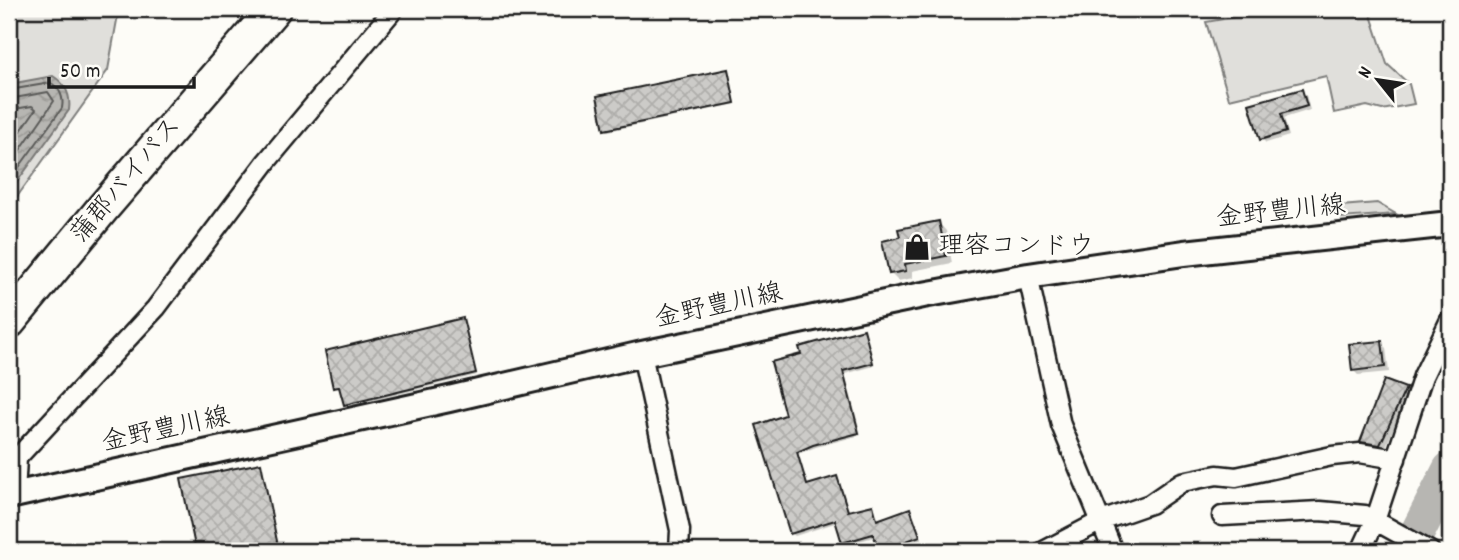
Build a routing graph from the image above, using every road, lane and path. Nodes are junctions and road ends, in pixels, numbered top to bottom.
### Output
1 (258, 9) edge
2 (274, 9) edge
3 (394, 9) edge
4 (1450, 224) edge
5 (1027, 276) junction
6 (9, 304) edge
7 (1450, 320) edge
8 (9, 322) edge
9 (642, 354) junction
10 (1396, 459) junction
11 (12, 495) edge
12 (1222, 516) dead end
13 (1375, 521) junction
14 (1101, 522) junction
15 (678, 551) edge
16 (1044, 551) edge
17 (1113, 551) edge
18 (1361, 551) edge
19 (1430, 551) edge

1 - 6 highway, 蒲郡バイパス
2 - 8 highway, 蒲郡バイパス
3 - 11 street
4 - 5 main road, 金野豊川線
5 - 9 main road, 金野豊川線
5 - 14 street
7 - 10 street
9 - 11 main road, 金野豊川線
9 - 15 street
10 - 13 street
10 - 14 street
12 - 13 street
13 - 18 street
13 - 19 street
14 - 16 street
14 - 17 street

